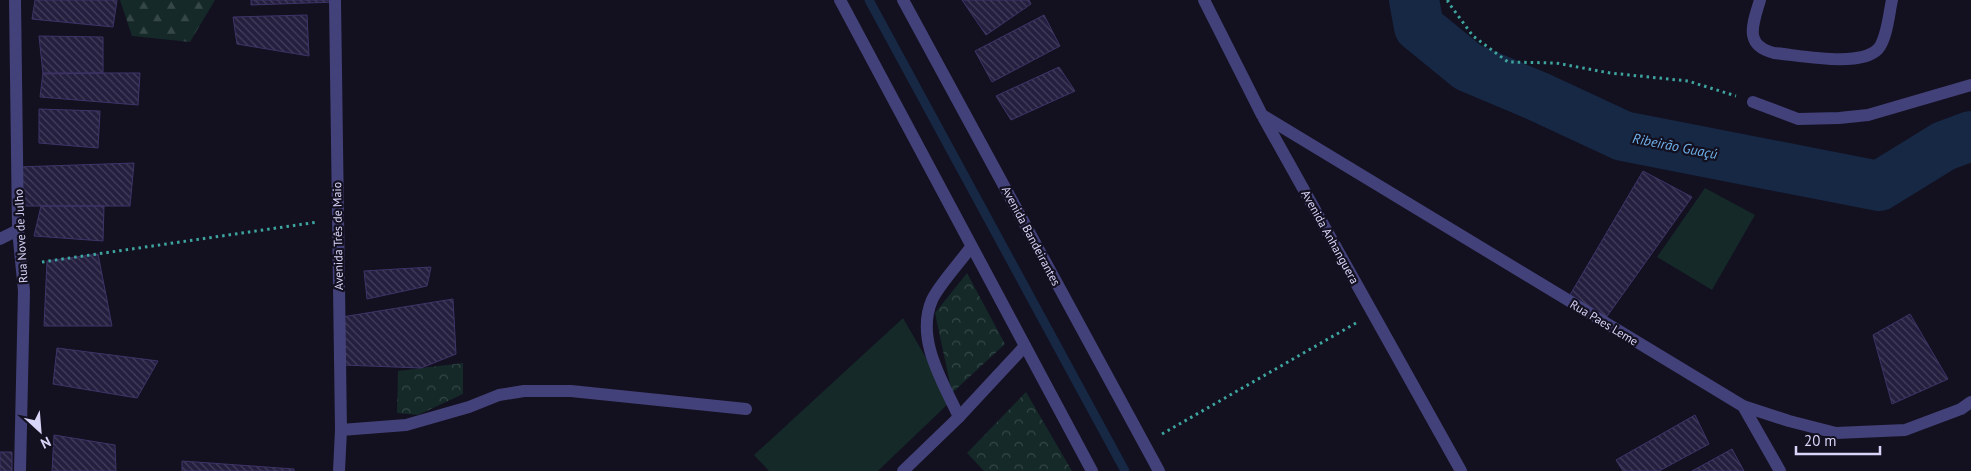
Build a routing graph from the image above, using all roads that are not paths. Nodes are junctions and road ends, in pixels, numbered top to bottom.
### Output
1 (16, 0) edge
2 (335, 0) edge
3 (840, 0) edge
4 (903, 0) edge
5 (1204, 0) edge
6 (1760, 0) edge
7 (1892, 0) edge
8 (1971, 85) edge
9 (1753, 102) road end
10 (1262, 115) junction
11 (18, 230) junction
12 (0, 239) edge
13 (971, 247) junction
14 (1025, 346) junction
15 (1971, 402) edge
16 (1743, 406) junction
17 (746, 410) dead end
18 (959, 417) junction
19 (341, 430) junction
20 (20, 471) edge
21 (340, 471) edge
22 (903, 471) edge
23 (1092, 471) edge
24 (1159, 471) edge
25 (1461, 471) edge
26 (1780, 471) edge

1 - 11 street, Rua Nove de Julho
2 - 19 street, Avenida Três de Maio
3 - 13 street
4 - 24 street, Avenida Bandeirantes
5 - 10 street, Avenida Anhanguera
6 - 7 street
8 - 9 street
10 - 16 street, Rua Paes Leme
10 - 25 street, Avenida Anhanguera
11 - 12 street
11 - 20 street, Rua Nove de Julho
13 - 14 street
13 - 18 street
14 - 18 street
14 - 23 street
15 - 16 street, Rua Paes Leme
16 - 26 street
17 - 19 street
18 - 22 street
19 - 21 street, Avenida Três de Maio

